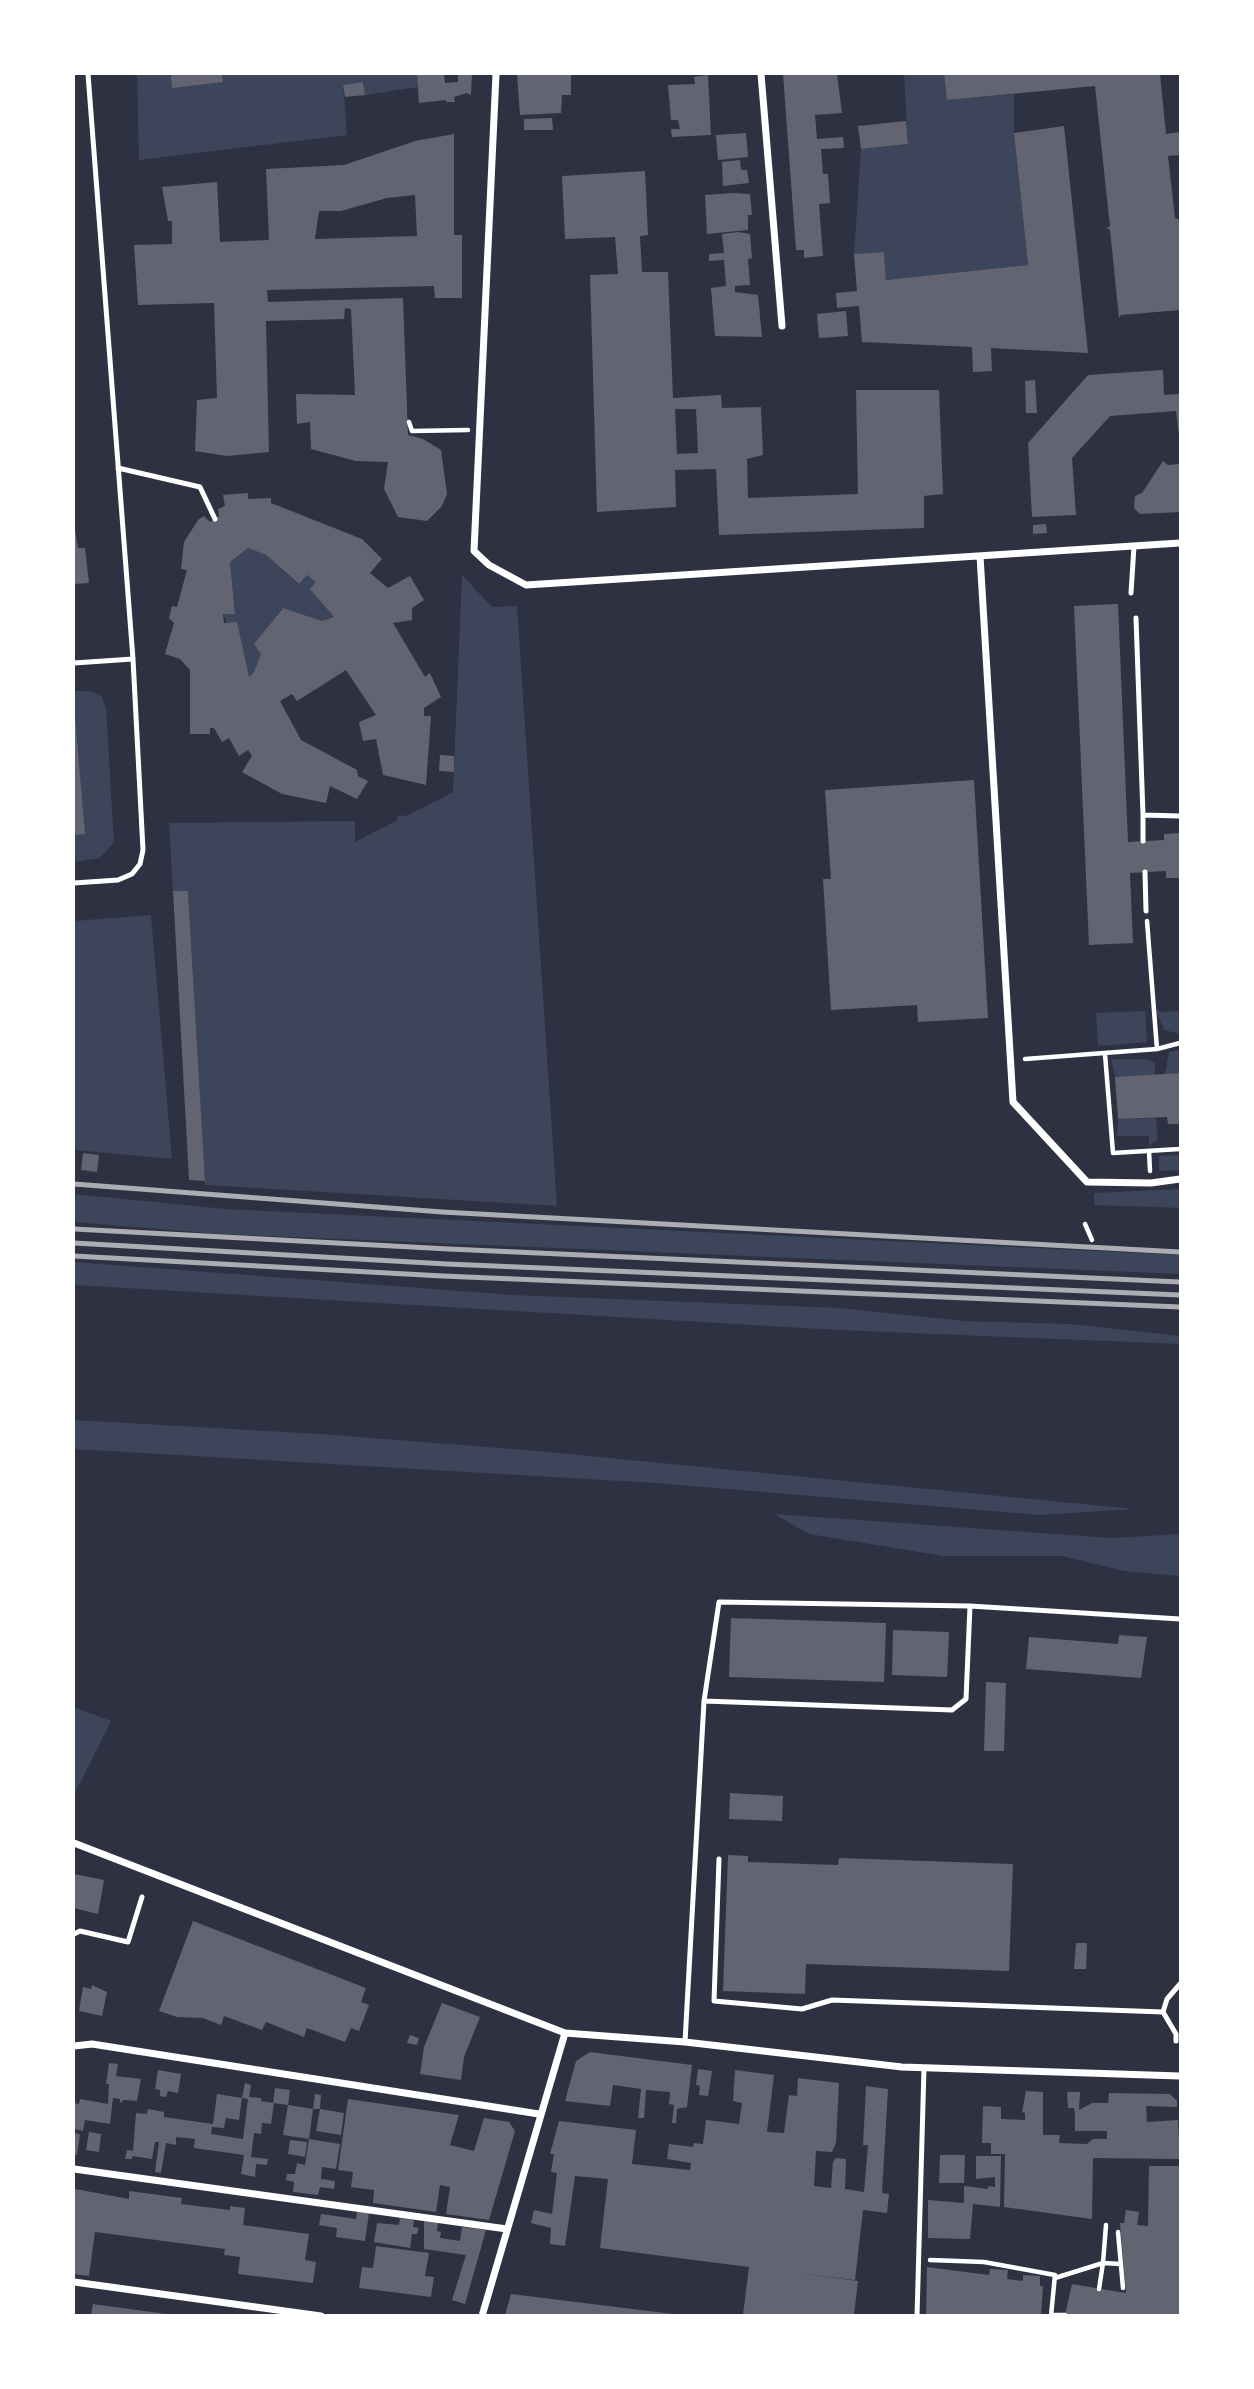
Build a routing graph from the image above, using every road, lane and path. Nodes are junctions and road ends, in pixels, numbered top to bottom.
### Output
1 (88, 74) edge
2 (496, 74) edge
3 (761, 74) edge
4 (782, 326) dead end
5 (409, 422) dead end
6 (454, 429) dead end
7 (118, 468) junction
8 (215, 519) dead end
9 (1181, 543) edge
10 (1134, 546) junction
11 (980, 556) junction
12 (1131, 593) dead end
13 (1136, 618) dead end
14 (133, 659) junction
15 (74, 663) edge
16 (1143, 815) junction
17 (1181, 816) edge
18 (1143, 841) dead end
19 (1145, 872) dead end
20 (74, 883) edge
21 (1146, 911) joint
22 (1181, 1043) edge
23 (1157, 1049) junction
24 (1105, 1054) junction
25 (1011, 1060) junction
26 (1181, 1149) edge
27 (1181, 1179) edge
28 (1085, 1224) dead end
29 (1092, 1240) dead end
30 (970, 1606) junction
31 (1181, 1619) edge
32 (704, 1701) junction
33 (74, 1843) edge
34 (719, 1859) dead end
35 (142, 1898) dead end
36 (74, 1934) edge
37 (1181, 1984) edge
38 (726, 2002) junction
39 (723, 2012) dead end
40 (1163, 2012) junction
41 (565, 2033) junction
42 (1176, 2041) dead end
43 (685, 2042) junction
44 (74, 2046) edge
45 (924, 2068) junction
46 (1181, 2076) edge
47 (540, 2114) junction
48 (74, 2169) edge
49 (1106, 2225) dead end
50 (507, 2229) junction
51 (1118, 2232) dead end
52 (919, 2259) junction
53 (1103, 2263) junction
54 (1121, 2264) junction
55 (1055, 2278) junction
56 (74, 2282) edge
57 (1123, 2288) dead end
58 (1100, 2289) dead end
59 (321, 2315) edge
60 (482, 2315) edge
61 (917, 2315) edge
62 (1051, 2315) edge
63 (1065, 2315) edge

1 - 7 lane
2 - 11 street
3 - 4 street
5 - 6 path
7 - 8 lane
7 - 14 lane
9 - 10 street
10 - 11 street
10 - 12 lane
11 - 25 street
13 - 16 lane
14 - 15 lane
14 - 20 lane
16 - 17 lane
16 - 18 lane
19 - 21 lane
21 - 23 path
22 - 23 path
23 - 24 path
24 - 25 path
24 - 26 path
25 - 27 street
28 - 29 path
30 - 31 lane
30 - 32 lane
30 - 32 lane
32 - 43 lane
33 - 41 street
34 - 38 lane
35 - 36 lane
37 - 40 lane
38 - 39 lane
38 - 40 lane
40 - 42 lane
41 - 43 street
41 - 47 street
43 - 45 street
44 - 47 street
45 - 46 street
45 - 52 lane
47 - 50 street
48 - 50 street
49 - 53 path
50 - 60 street
51 - 54 path
52 - 55 path
52 - 61 lane
53 - 54 path
53 - 55 path
53 - 58 path
54 - 57 path
55 - 62 path
56 - 59 street
62 - 63 path

